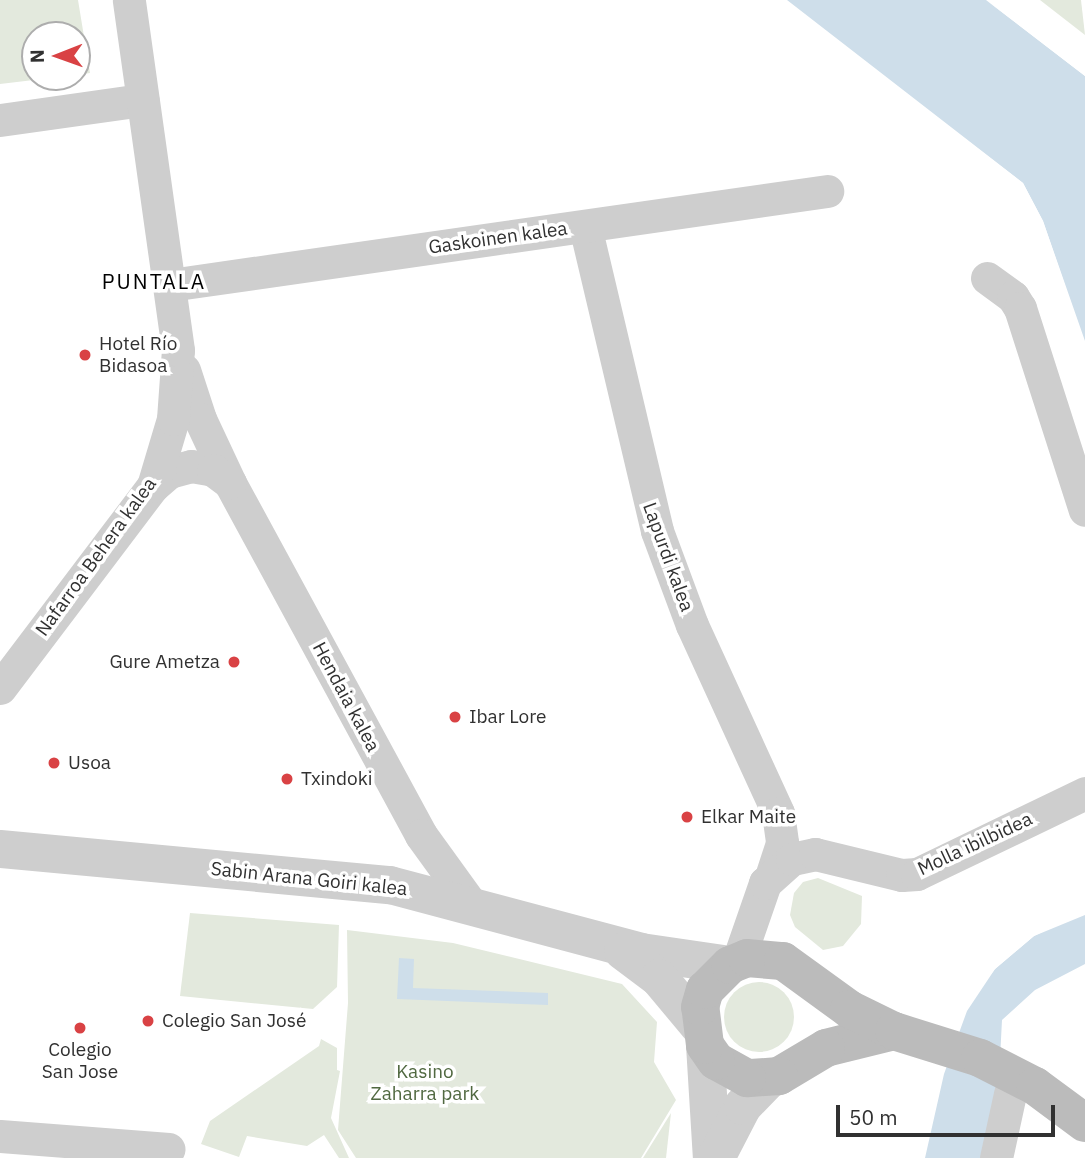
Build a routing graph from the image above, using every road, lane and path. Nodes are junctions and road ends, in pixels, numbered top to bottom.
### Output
1 (130, 0) edge
2 (144, 100) junction
3 (0, 120) edge
4 (827, 191) dead end
5 (585, 226) junction
6 (987, 278) dead end
7 (170, 285) junction
8 (178, 350) junction
9 (230, 483) junction
10 (153, 486) junction
11 (1085, 510) edge
12 (0, 688) edge
13 (1085, 793) edge
14 (0, 849) edge
15 (771, 878) junction
16 (471, 904) junction
17 (612, 945) junction
18 (734, 963) junction
19 (796, 972) junction
20 (894, 1031) junction
21 (702, 1035) junction
22 (806, 1059) junction
23 (770, 1078) junction
24 (1022, 1090) junction
25 (1085, 1124) edge
26 (0, 1136) edge
27 (169, 1149) dead end
28 (714, 1158) edge
29 (996, 1158) edge

1 - 2 street, Nafarroa Behera kalea
2 - 3 street
2 - 7 street, Nafarroa Behera kalea
4 - 5 street, Gaskoinen kalea
5 - 7 street, Gaskoinen kalea
5 - 15 street, Lapurdi kalea
6 - 11 street
7 - 8 street, Nafarroa Behera kalea
8 - 9 street, Hendaia kalea
8 - 10 street, Nafarroa Behera kalea
9 - 10 street
9 - 16 street, Hendaia kalea
10 - 12 street, Nafarroa Behera kalea
13 - 15 street, Molla ibilbidea
14 - 16 street, Sabin Arana Goiri kalea
15 - 18 street, Lapurdi kalea
15 - 19 street
16 - 17 street, Sabin Arana Goiri kalea
17 - 18 street, Sabin Arana Goiri kalea
17 - 21 street, Sabin Arana Goiri kalea
18 - 19 main road
18 - 21 main road
19 - 20 main road
19 - 22 main road
20 - 22 main road
20 - 24 main road
21 - 23 main road
21 - 28 street
22 - 23 main road
23 - 28 street
24 - 25 main road
24 - 29 street
26 - 27 street

